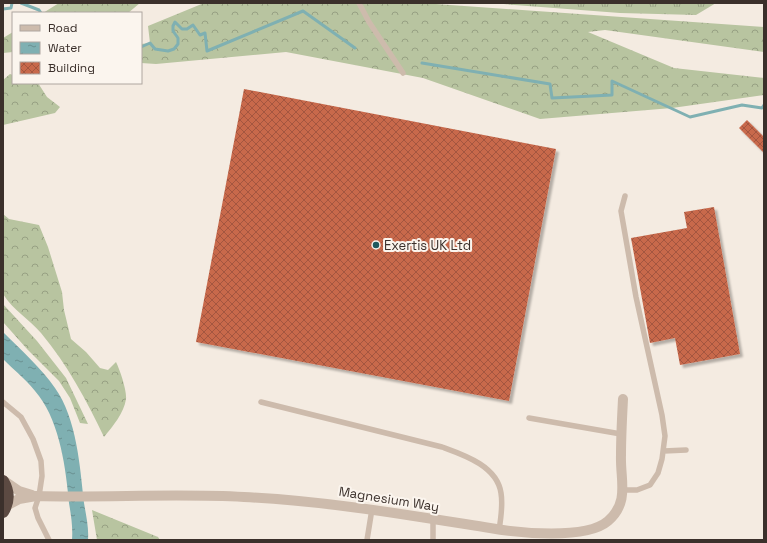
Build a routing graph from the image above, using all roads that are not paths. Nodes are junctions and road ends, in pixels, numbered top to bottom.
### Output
1 (359, 3) edge
2 (403, 73) dead end
3 (624, 196) dead end
4 (623, 399) dead end
5 (3, 402) edge
6 (261, 402) dead end
7 (529, 418) dead end
8 (622, 434) junction
9 (664, 450) junction
10 (686, 450) dead end
11 (3, 481) edge
12 (624, 490) junction
13 (37, 496) junction
14 (5, 509) edge
15 (372, 509) junction
16 (433, 519) junction
17 (499, 530) junction
18 (565, 537) edge
19 (49, 540) edge
20 (367, 540) edge
21 (433, 540) edge

1 - 2 lane
3 - 9 lane
4 - 8 street, Magnesium Way
5 - 13 lane
6 - 17 lane
7 - 8 lane
8 - 12 street, Magnesium Way
9 - 10 lane
9 - 12 lane
11 - 13 street, Magnesium Way
11 - 14 highway
12 - 18 street, Magnesium Way
13 - 14 street, Magnesium Way
13 - 15 street, Magnesium Way
13 - 19 lane
15 - 16 street, Magnesium Way
15 - 20 lane
16 - 17 street, Magnesium Way
16 - 21 lane
17 - 18 street, Magnesium Way

